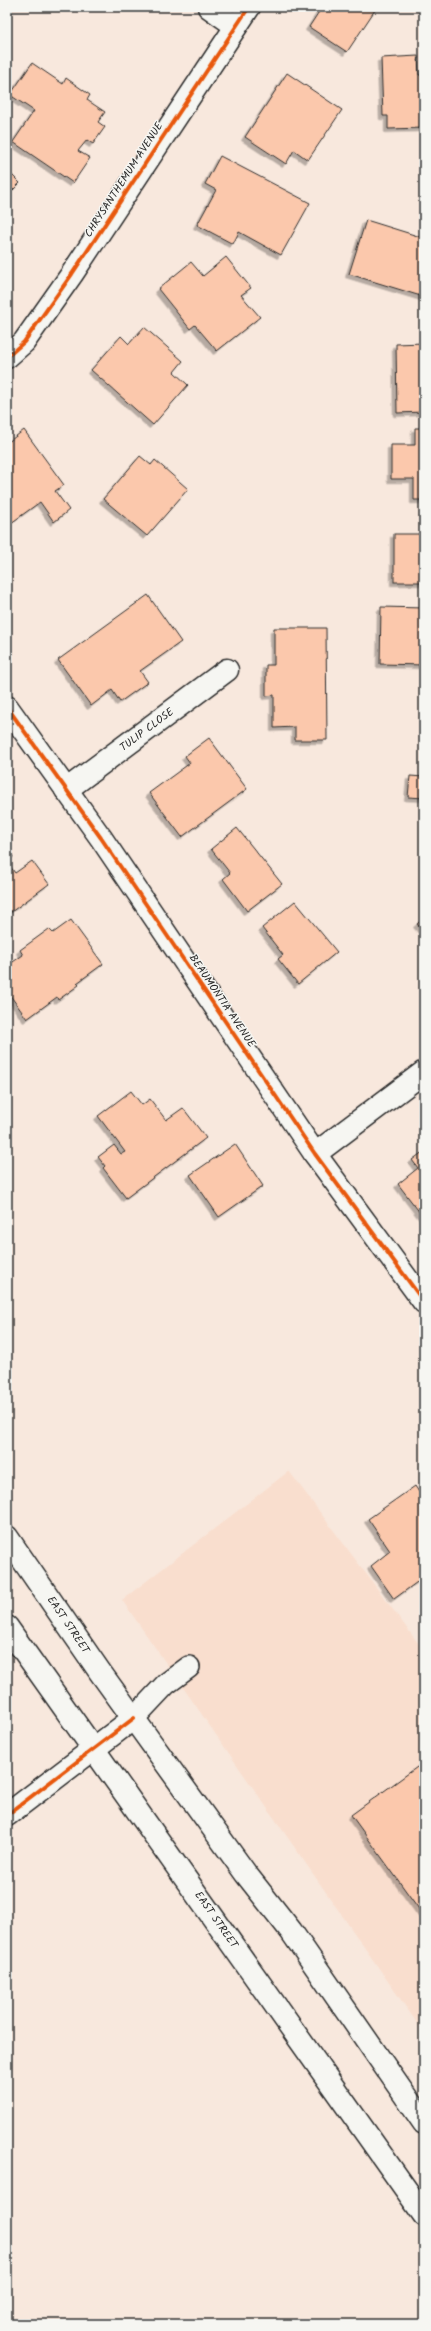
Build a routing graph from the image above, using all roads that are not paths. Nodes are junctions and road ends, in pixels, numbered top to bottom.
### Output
1 (209, 7) edge
2 (249, 7) edge
3 (236, 26) junction
4 (7, 357) edge
5 (227, 670) dead end
6 (7, 707) edge
7 (66, 790) junction
8 (424, 1072) edge
9 (315, 1154) junction
10 (424, 1302) edge
11 (7, 1537) edge
12 (7, 1627) edge
13 (189, 1667) dead end
14 (134, 1718) junction
15 (94, 1750) junction
16 (7, 1815) edge
17 (424, 2122) edge
18 (424, 2215) edge

1 - 3 street
2 - 3 street, CHRYSANTHEMUM AVENUE
3 - 4 street, CHRYSANTHEMUM AVENUE
5 - 7 street, TULIP CLOSE
6 - 7 street, BEAUMONTIA AVENUE
7 - 9 street, BEAUMONTIA AVENUE
8 - 9 street
9 - 10 street, BEAUMONTIA AVENUE
11 - 14 street, EAST STREET
12 - 15 street, EAST STREET
13 - 14 lane
14 - 15 street
14 - 17 street, EAST STREET
15 - 16 street
15 - 18 street, EAST STREET

